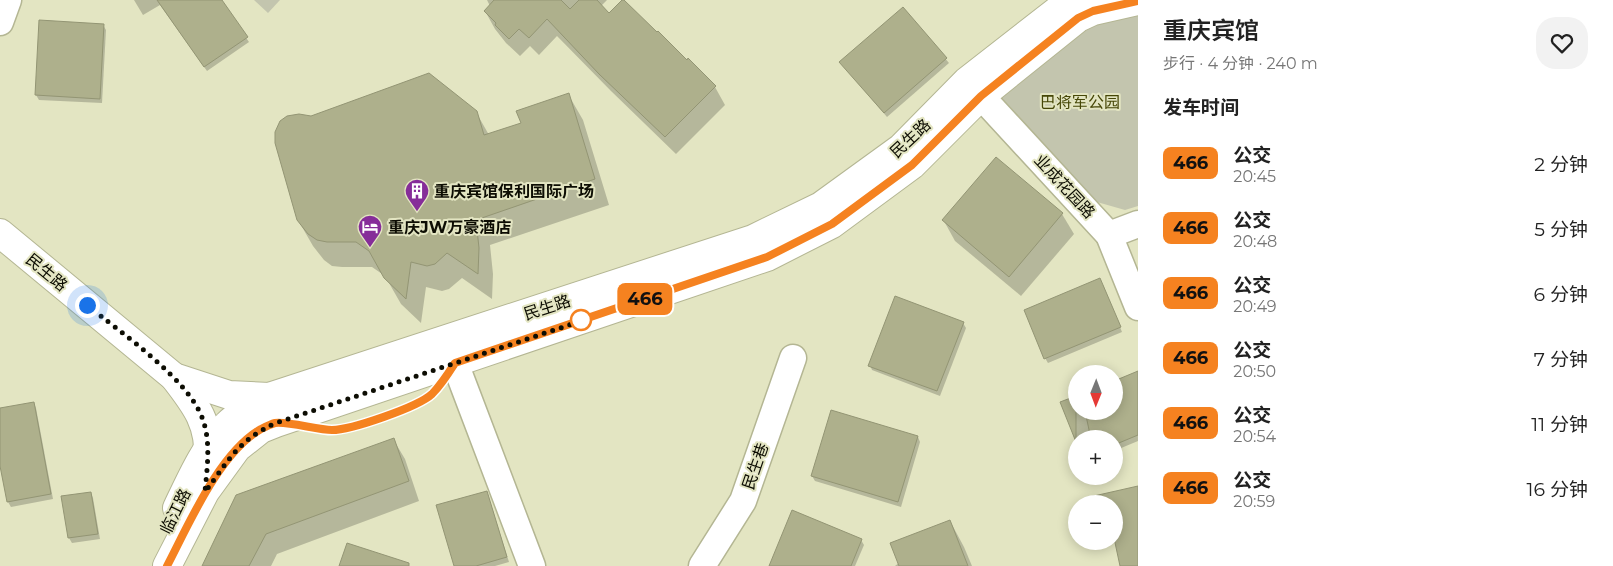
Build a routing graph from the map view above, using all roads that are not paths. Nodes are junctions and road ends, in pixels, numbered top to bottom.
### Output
1 (8, 0) edge
2 (1138, 1) edge
3 (1072, 5) edge
4 (0, 22) edge
5 (974, 89) junction
6 (1138, 224) edge
7 (0, 233) edge
8 (1109, 234) junction
9 (1138, 307) edge
10 (793, 358) dead end
11 (455, 363) junction
12 (174, 377) junction
13 (269, 397) junction
14 (209, 449) junction
15 (205, 492) junction
16 (149, 566) edge
17 (167, 566) edge
18 (532, 566) edge
19 (702, 566) edge

1 - 4 street
2 - 3 main road, 民生路
3 - 5 main road, 民生路
5 - 8 street, 业成花园路
5 - 11 main road, 民生路
5 - 13 main road, 民生路
6 - 8 street
7 - 12 main road, 民生路
8 - 9 street, 业成花园路
10 - 19 street, 民生巷
11 - 15 main road, 民生路
11 - 18 street
12 - 13 main road, 民生路
12 - 14 main road
13 - 14 main road, 临江路
14 - 15 main road
14 - 16 main road, 临江路
15 - 17 main road, 临江路

